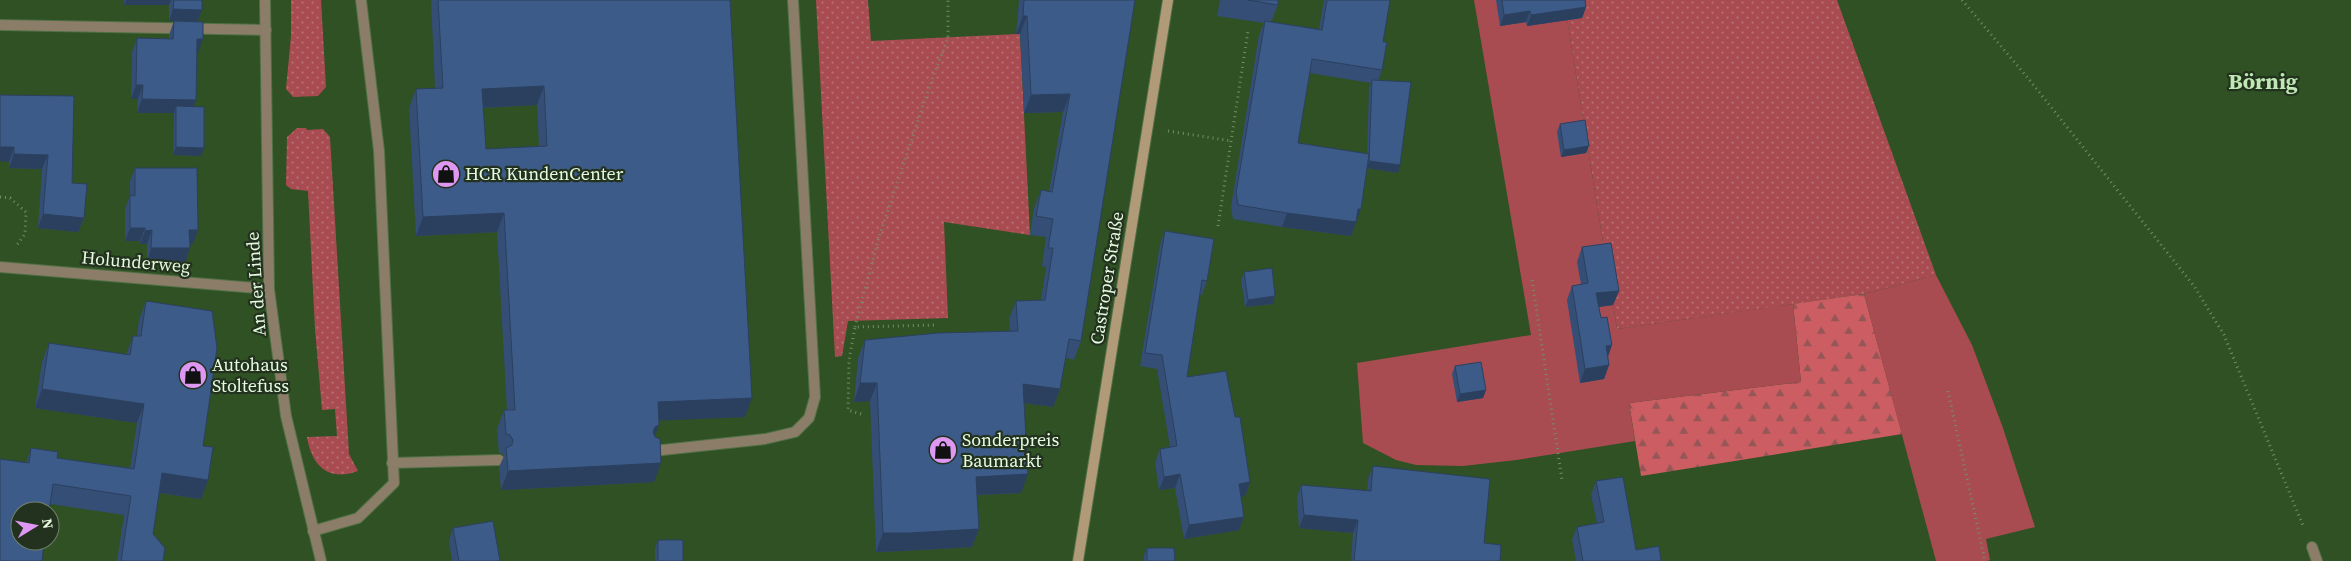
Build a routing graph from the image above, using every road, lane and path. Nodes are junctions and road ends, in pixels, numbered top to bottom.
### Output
1 (265, 0) edge
2 (361, 0) edge
3 (793, 0) edge
4 (948, 0) edge
5 (1168, 0) edge
6 (1962, 0) edge
7 (0, 25) edge
8 (266, 30) junction
9 (1248, 31) dead end
10 (1148, 128) junction
11 (1232, 141) junction
12 (0, 197) edge
13 (1218, 226) dead end
14 (0, 267) edge
15 (11, 268) junction
16 (1532, 280) dead end
17 (269, 289) junction
18 (937, 324) dead end
19 (855, 327) junction
20 (1948, 392) dead end
21 (861, 414) dead end
22 (653, 451) edge
23 (499, 460) dead end
24 (392, 464) junction
25 (1562, 480) dead end
26 (313, 531) junction
27 (2312, 547) joint
28 (321, 561) edge
29 (1078, 561) edge
30 (1985, 561) edge
31 (2317, 561) edge

1 - 8 street, An der Linde
2 - 24 street
3 - 22 street
4 - 19 path
5 - 10 main road, Castroper Straße
6 - 27 path
7 - 8 street
8 - 17 street, An der Linde
9 - 11 path
10 - 11 path
10 - 29 main road, Castroper Straße
11 - 13 path
12 - 15 path
14 - 15 street, Holunderweg
15 - 17 street, Holunderweg
16 - 25 path
17 - 26 street, An der Linde
18 - 19 path
19 - 21 path
20 - 30 path
23 - 24 street
24 - 26 street
26 - 28 street, An der Linde
27 - 31 street

